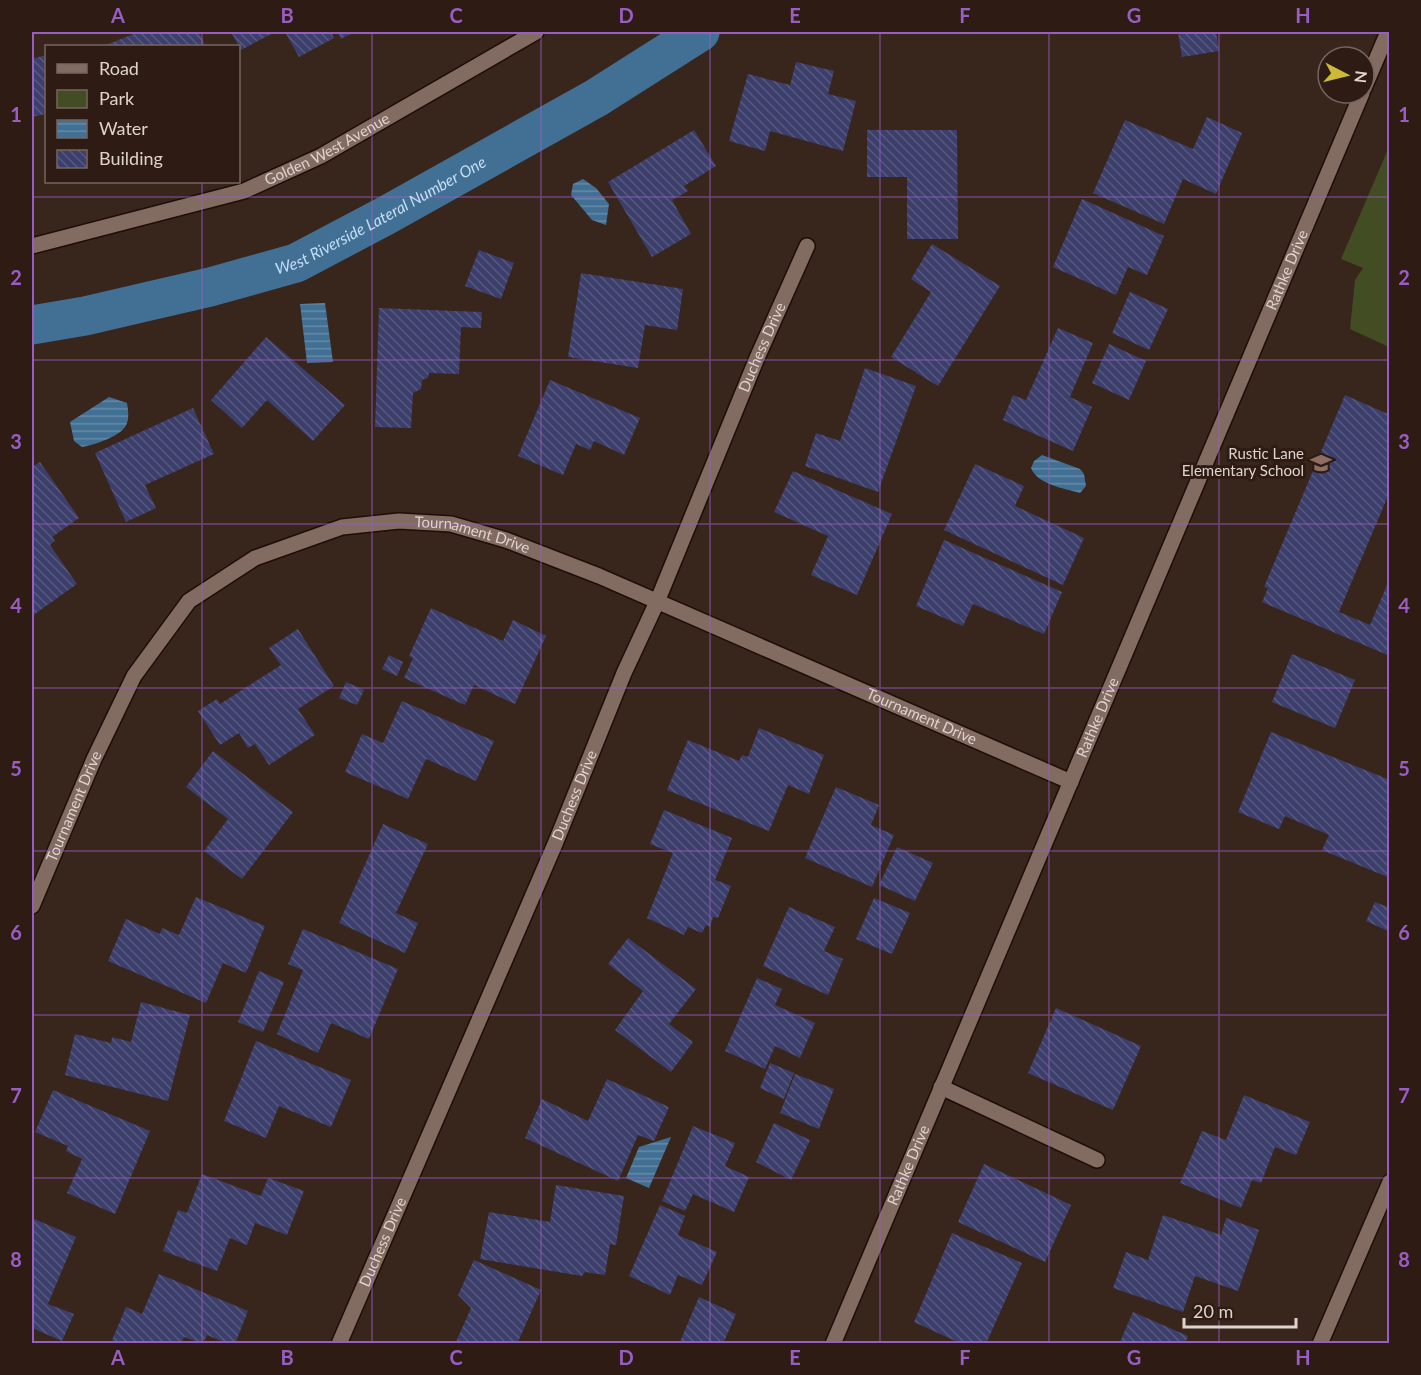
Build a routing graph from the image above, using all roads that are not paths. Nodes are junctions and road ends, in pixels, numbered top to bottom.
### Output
1 (536, 32) edge
2 (1388, 32) edge
3 (1376, 60) edge
4 (1357, 105) edge
5 (32, 246) edge
6 (807, 246) dead end
7 (657, 602) junction
8 (1071, 782) junction
9 (32, 906) edge
10 (941, 1087) junction
11 (1096, 1160) dead end
12 (1389, 1182) edge
13 (339, 1344) edge
14 (832, 1344) edge
15 (1320, 1344) edge

1 - 5 street, Golden West Avenue
2 - 3 street
4 - 8 street, Rathke Drive
6 - 7 street, Duchess Drive
7 - 8 street, Tournament Drive
7 - 9 street, Tournament Drive
7 - 13 street, Duchess Drive
8 - 10 street, Rathke Drive
10 - 11 street
10 - 14 street, Rathke Drive
12 - 15 street

